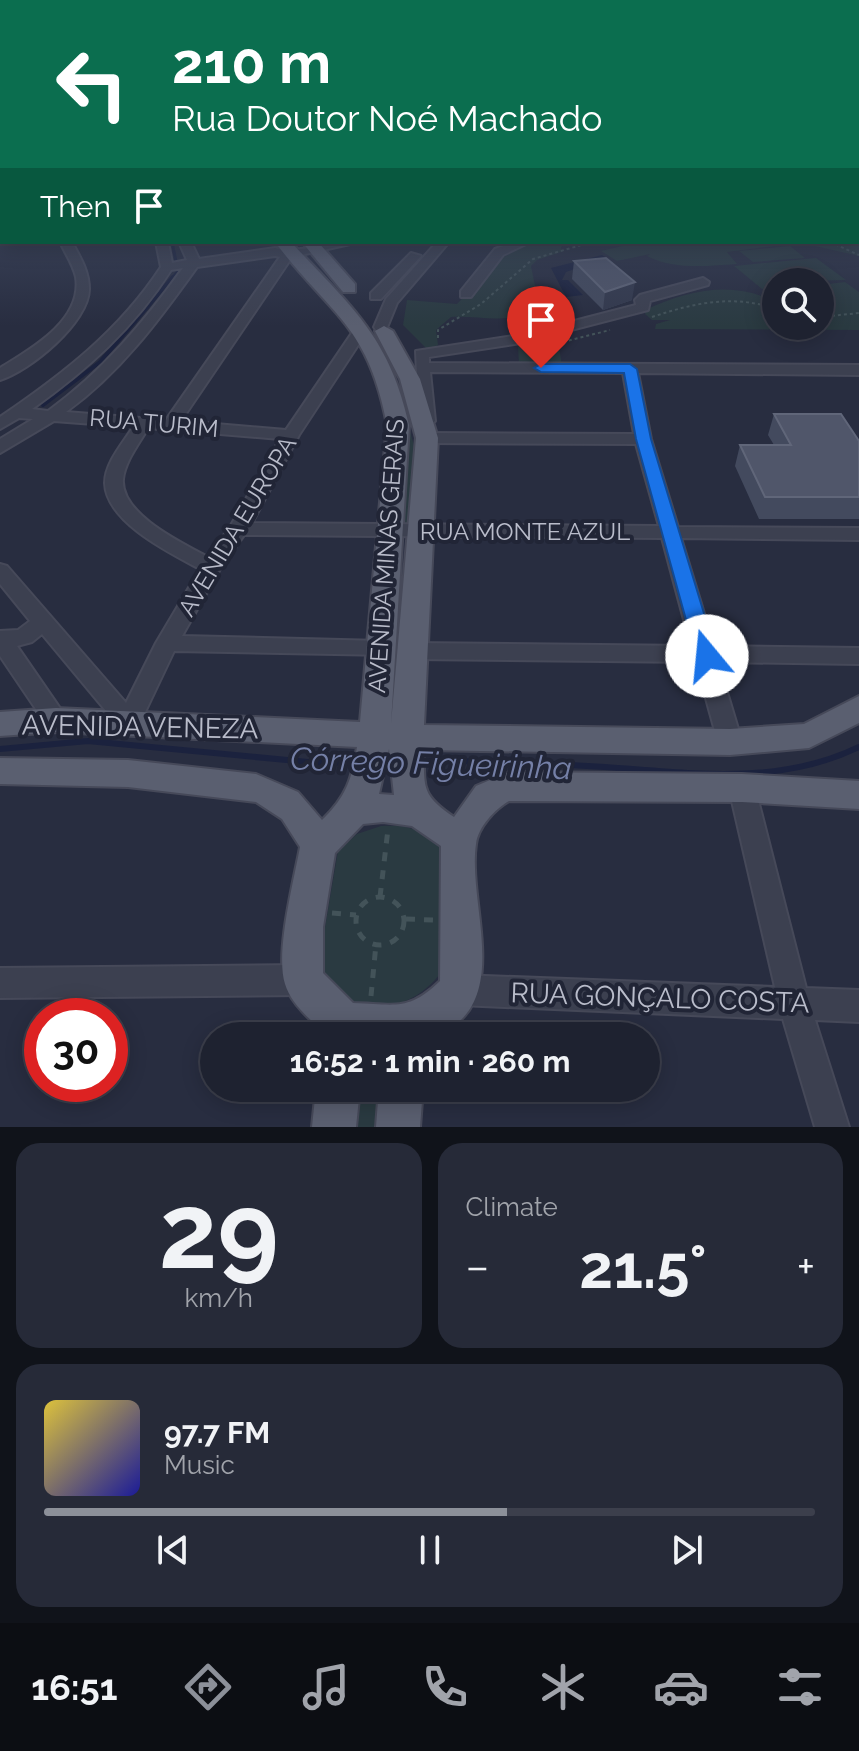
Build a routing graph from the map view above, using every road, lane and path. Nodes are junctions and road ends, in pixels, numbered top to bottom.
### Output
1 (67, 244) edge
2 (162, 244) edge
3 (186, 244) edge
4 (427, 244) edge
5 (441, 244) edge
6 (582, 244) edge
7 (834, 244) edge
8 (313, 245) edge
9 (497, 247) edge
10 (287, 249) edge
11 (859, 255) edge
12 (194, 262) junction
13 (167, 267) junction
14 (703, 282) dead end
15 (466, 294) dead end
16 (376, 296) dead end
17 (859, 313) edge
18 (834, 316) edge
19 (381, 327) junction
20 (357, 336) dead end
21 (427, 355) junction
22 (630, 369) junction
23 (859, 370) edge
24 (0, 375) edge
25 (17, 413) junction
26 (51, 415) junction
27 (144, 422) junction
28 (0, 424) edge
29 (171, 424) junction
30 (291, 435) junction
31 (427, 435) junction
32 (643, 439) junction
33 (0, 448) edge
34 (239, 529) junction
35 (388, 530) junction
36 (418, 531) junction
37 (669, 531) junction
38 (859, 534) edge
39 (211, 567) junction
40 (0, 571) edge
41 (43, 622) junction
42 (1, 640) edge
43 (167, 643) junction
44 (381, 649) junction
45 (413, 651) junction
46 (707, 656) junction
47 (859, 656) edge
48 (859, 708) edge
49 (56, 720) junction
50 (129, 722) junction
51 (0, 724) edge
52 (375, 735) junction
53 (408, 737) junction
54 (730, 742) junction
55 (0, 771) edge
56 (742, 788) junction
57 (859, 795) edge
58 (388, 802) junction
59 (458, 839) junction
60 (318, 846) junction
61 (380, 897) junction
62 (320, 912) dead end
63 (356, 915) junction
64 (406, 919) junction
65 (436, 920) dead end
66 (376, 944) junction
67 (303, 980) junction
68 (0, 983) edge
69 (460, 990) junction
70 (794, 1004) junction
71 (859, 1006) edge
72 (353, 1020) edge
73 (423, 1022) edge
74 (337, 1102) edge
75 (400, 1102) edge
76 (334, 1127) edge
77 (398, 1127) edge
78 (832, 1127) edge

1 - 24 street
2 - 13 street
3 - 12 street
4 - 16 street
5 - 19 street
6 - 21 path
7 - 11 path
8 - 10 street
8 - 19 main road, AVENIDA MINAS GERAIS
9 - 15 street
10 - 12 street
10 - 29 street
10 - 35 main road, AVENIDA MINAS GERAIS
12 - 13 street
12 - 26 street
13 - 25 street
14 - 21 street
17 - 18 path
19 - 31 main road, AVENIDA MINAS GERAIS
20 - 30 street, AVENIDA EUROPA
21 - 22 street
21 - 31 street, AVENIDA MINAS GERAIS
22 - 23 street
22 - 32 street
25 - 26 street, RUA TURIM
25 - 28 street
26 - 27 street, RUA TURIM
26 - 33 street
27 - 29 street, RUA TURIM
27 - 39 street
29 - 30 street, RUA TURIM
30 - 34 street, AVENIDA EUROPA
31 - 32 street
31 - 36 main road, AVENIDA MINAS GERAIS
32 - 37 street
34 - 35 street, RUA MONTE AZUL
34 - 39 street, AVENIDA EUROPA
35 - 36 street, RUA MONTE AZUL
35 - 44 main road, AVENIDA MINAS GERAIS
36 - 37 street, RUA MONTE AZUL
36 - 45 main road, AVENIDA MINAS GERAIS
37 - 38 street, RUA MONTE AZUL
37 - 46 street
39 - 43 street, AVENIDA EUROPA
40 - 41 street
41 - 42 street
41 - 50 street
42 - 49 street
43 - 44 street
43 - 50 street, AVENIDA EUROPA
44 - 52 main road, AVENIDA MINAS GERAIS
45 - 46 street
45 - 53 main road, AVENIDA MINAS GERAIS
46 - 47 street
46 - 54 street
48 - 54 main road, AVENIDA VENEZA
49 - 50 main road, AVENIDA VENEZA
49 - 51 main road, AVENIDA VENEZA
50 - 52 main road, AVENIDA VENEZA
52 - 53 main road, AVENIDA VENEZA
52 - 58 main road, AVENIDA MINAS GERAIS
53 - 54 main road, AVENIDA VENEZA
53 - 58 main road, AVENIDA MINAS GERAIS
55 - 60 main road, AVENIDA VENEZA
56 - 57 main road
56 - 59 main road
56 - 70 street
58 - 59 main road
58 - 60 main road
58 - 61 path
59 - 69 main road
60 - 67 main road
61 - 63 path
61 - 64 path
62 - 63 path
63 - 66 path
64 - 65 path
64 - 66 path
66 - 72 path
67 - 68 street
67 - 72 main road
69 - 70 street, RUA GONÇALO COSTA
69 - 73 main road
70 - 71 street, RUA GONÇALO COSTA
70 - 78 street
74 - 76 main road
75 - 77 main road

